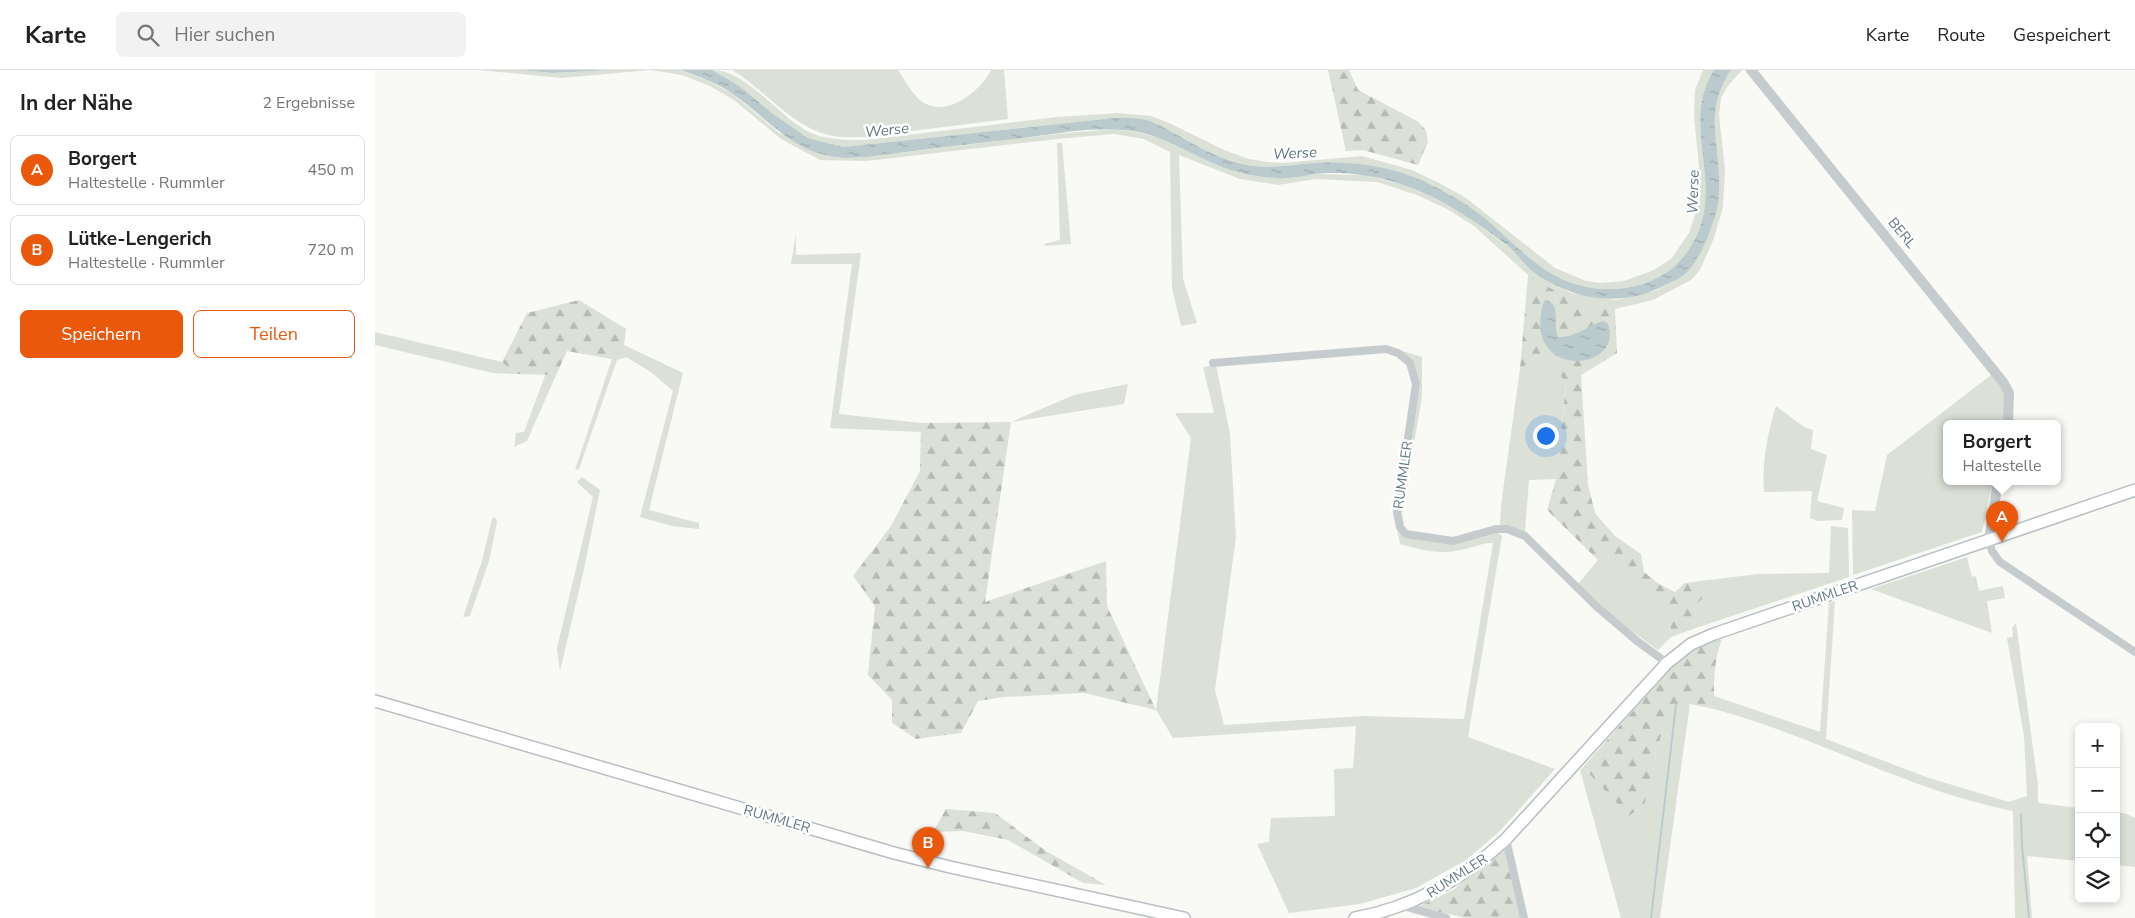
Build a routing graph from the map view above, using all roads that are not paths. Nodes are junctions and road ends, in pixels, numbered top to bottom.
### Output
1 (1751, 70) edge
2 (1213, 363) dead end
3 (2008, 420) edge
4 (1997, 485) edge
5 (2135, 490) edge
6 (1989, 540) junction
7 (2135, 652) edge
8 (1667, 663) junction
9 (375, 701) edge
10 (1506, 839) junction
11 (1403, 906) junction
12 (1184, 918) edge
13 (1355, 918) edge
14 (1446, 918) edge
15 (1524, 918) edge

1 - 3 street, BERL
2 - 8 street, RUMMLER
4 - 6 street
5 - 6 main road, RUMMLER
6 - 7 street
6 - 8 main road, RUMMLER
8 - 10 main road, RUMMLER
9 - 12 main road, RUMMLER
10 - 11 main road, RUMMLER
10 - 15 street
11 - 13 main road, RUMMLER
11 - 14 street, RUMMLER

